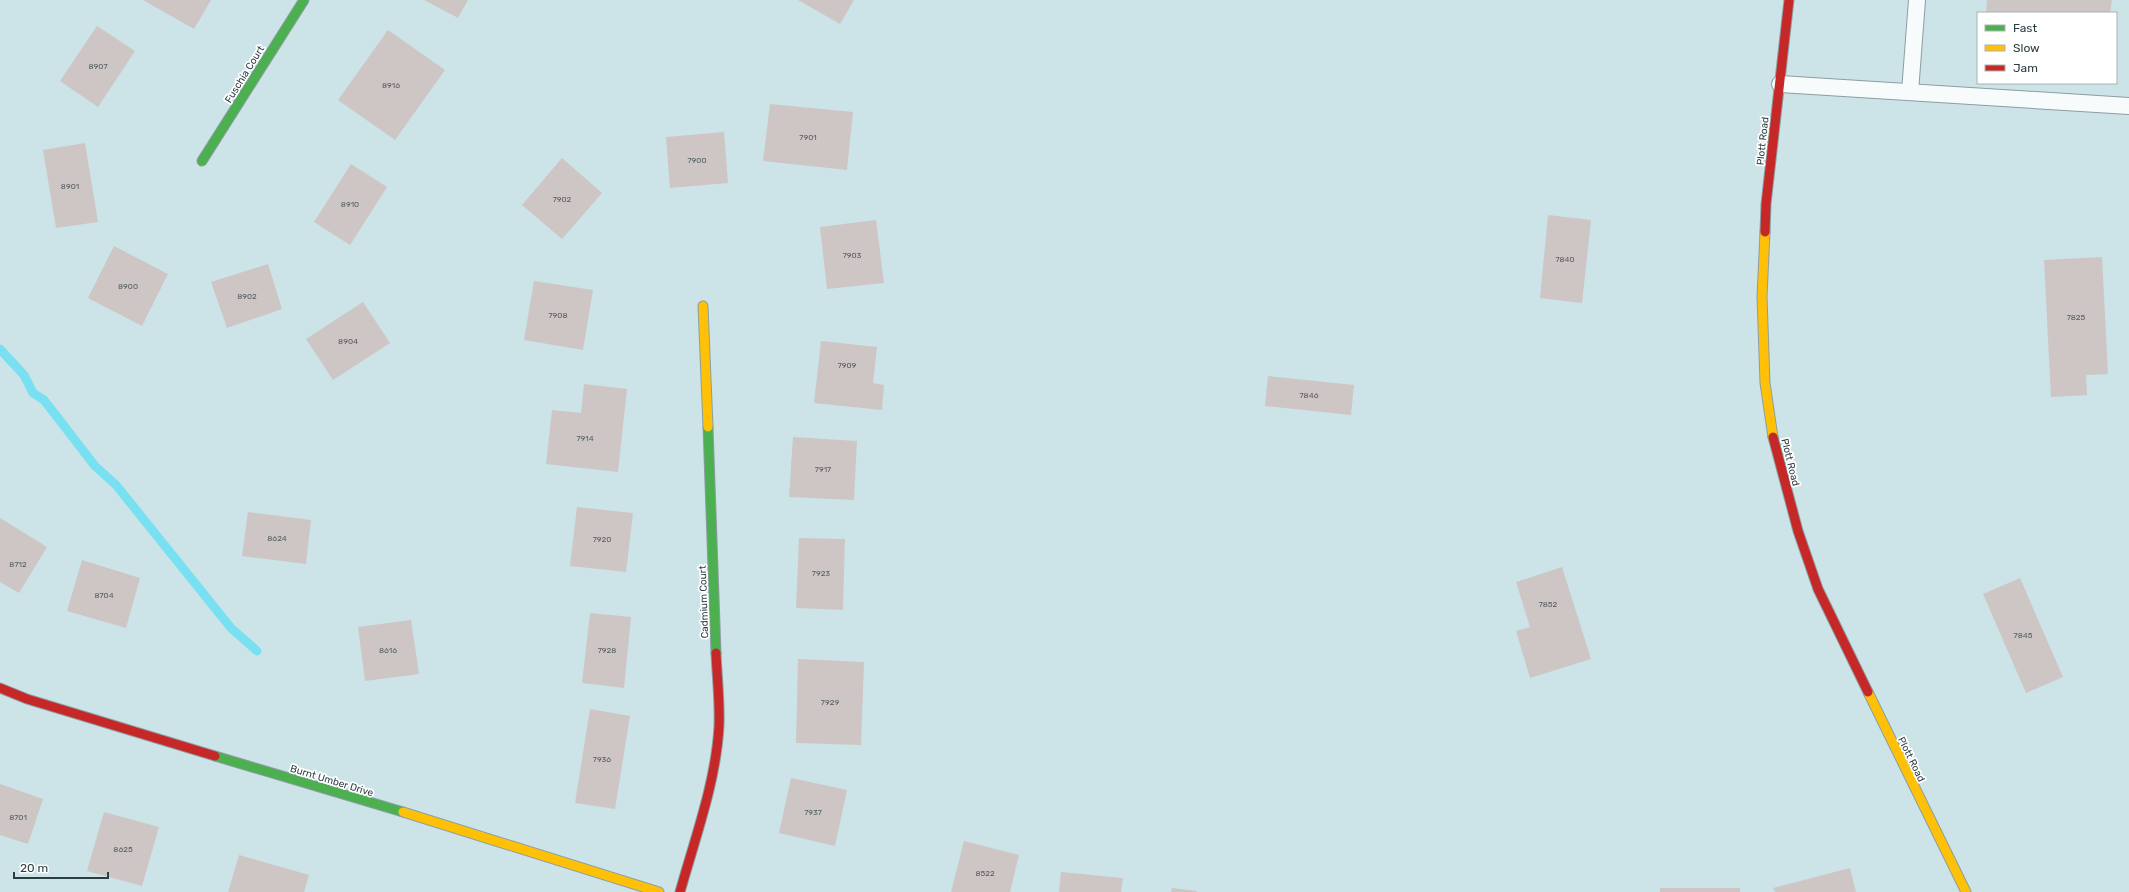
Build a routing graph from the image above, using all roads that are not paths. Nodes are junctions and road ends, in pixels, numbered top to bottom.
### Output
1 (304, 0) edge
2 (1789, 0) edge
3 (1917, 0) edge
4 (1780, 84) junction
5 (1910, 92) junction
6 (2129, 106) edge
7 (202, 160) dead end
8 (703, 306) dead end
9 (0, 688) edge
10 (659, 892) edge
11 (680, 892) edge
12 (1966, 892) edge

1 - 7 street, Fuschia Court
2 - 4 street, Plott Road
3 - 5 lane
4 - 5 lane
4 - 12 street, Plott Road
5 - 6 lane
8 - 11 street, Cadmium Court
9 - 10 street, Burnt Umber Drive

